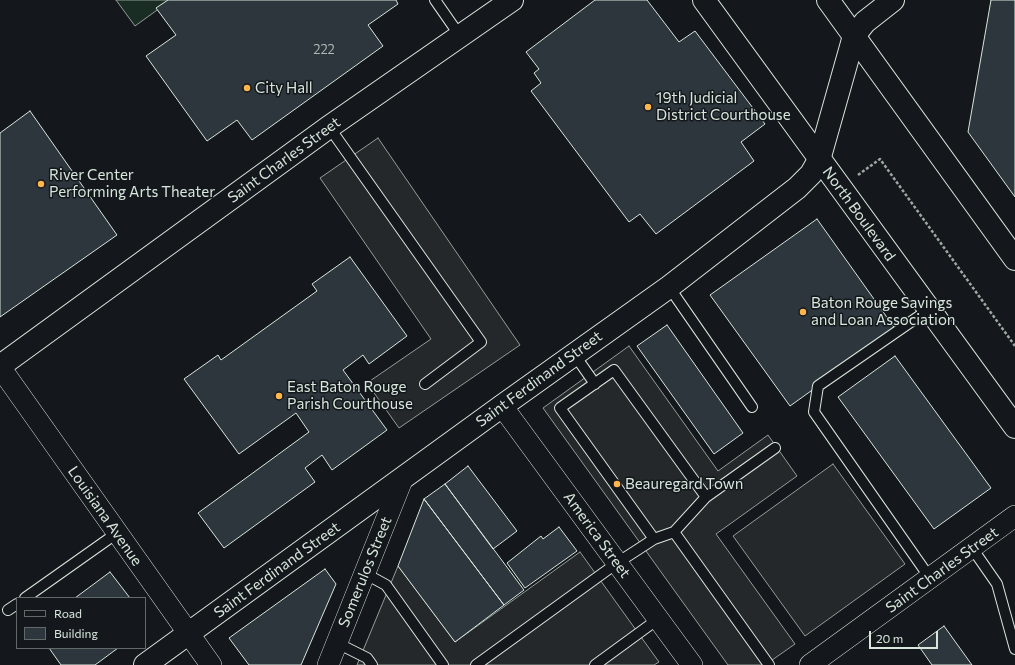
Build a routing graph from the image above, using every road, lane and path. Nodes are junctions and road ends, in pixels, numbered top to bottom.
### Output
1 (435, 0) edge
2 (512, 0) edge
3 (704, 0) edge
4 (828, 0) edge
5 (893, 0) edge
6 (460, 36) junction
7 (854, 36) junction
8 (329, 127) junction
9 (819, 160) junction
10 (855, 178) dead end
11 (1015, 259) edge
12 (669, 287) junction
13 (928, 310) junction
14 (1015, 346) edge
15 (574, 354) junction
16 (0, 366) edge
17 (425, 384) dead end
18 (596, 384) junction
19 (502, 406) junction
20 (752, 407) dead end
21 (1015, 427) edge
22 (775, 448) dead end
23 (402, 480) junction
24 (706, 497) junction
25 (1015, 516) edge
26 (674, 532) junction
27 (117, 533) junction
28 (654, 539) junction
29 (972, 548) junction
30 (617, 563) junction
31 (364, 573) junction
32 (930, 578) junction
33 (26, 597) edge
34 (16, 605) edge
35 (8, 610) dead end
36 (658, 619) junction
37 (188, 634) junction
38 (337, 643) junction
39 (1015, 649) edge
40 (145, 665) edge
41 (211, 665) edge
42 (328, 665) edge
43 (372, 665) edge
44 (443, 665) edge
45 (476, 665) edge
46 (595, 665) edge
47 (692, 665) edge
48 (769, 665) edge
49 (810, 665) edge

1 - 6 lane
2 - 6 street, Saint Charles Street
3 - 9 street, North Boulevard
4 - 7 street
5 - 7 street
6 - 8 street, Saint Charles Street
7 - 9 street, Saint Ferdinand Street
7 - 11 street
8 - 16 street, Saint Charles Street
8 - 17 lane
9 - 12 street, Saint Ferdinand Street
9 - 13 street, North Boulevard
10 - 14 path
12 - 15 street, Saint Ferdinand Street
12 - 20 lane
13 - 21 street, North Boulevard
13 - 32 lane
15 - 18 lane
15 - 19 street, Saint Ferdinand Street
16 - 27 street, Louisiana Avenue
18 - 24 lane
18 - 28 lane
19 - 23 street, Saint Ferdinand Street
19 - 30 street, America Street
22 - 24 lane
23 - 31 street, Somerulos Street
23 - 37 street, Saint Ferdinand Street
24 - 26 lane
25 - 29 street, Saint Charles Street
26 - 28 lane
26 - 48 lane
27 - 33 lane
27 - 37 street, Louisiana Avenue
28 - 30 lane
29 - 32 street, Saint Charles Street
29 - 39 lane
30 - 36 street, America Street
30 - 45 lane
31 - 38 street, Somerulos Street
31 - 44 lane
32 - 49 street, Saint Charles Street
34 - 35 lane
36 - 46 lane
36 - 47 street, America Street
37 - 40 street, Saint Ferdinand Street
37 - 41 street, Louisiana Avenue
38 - 42 street, Somerulos Street
38 - 43 lane

